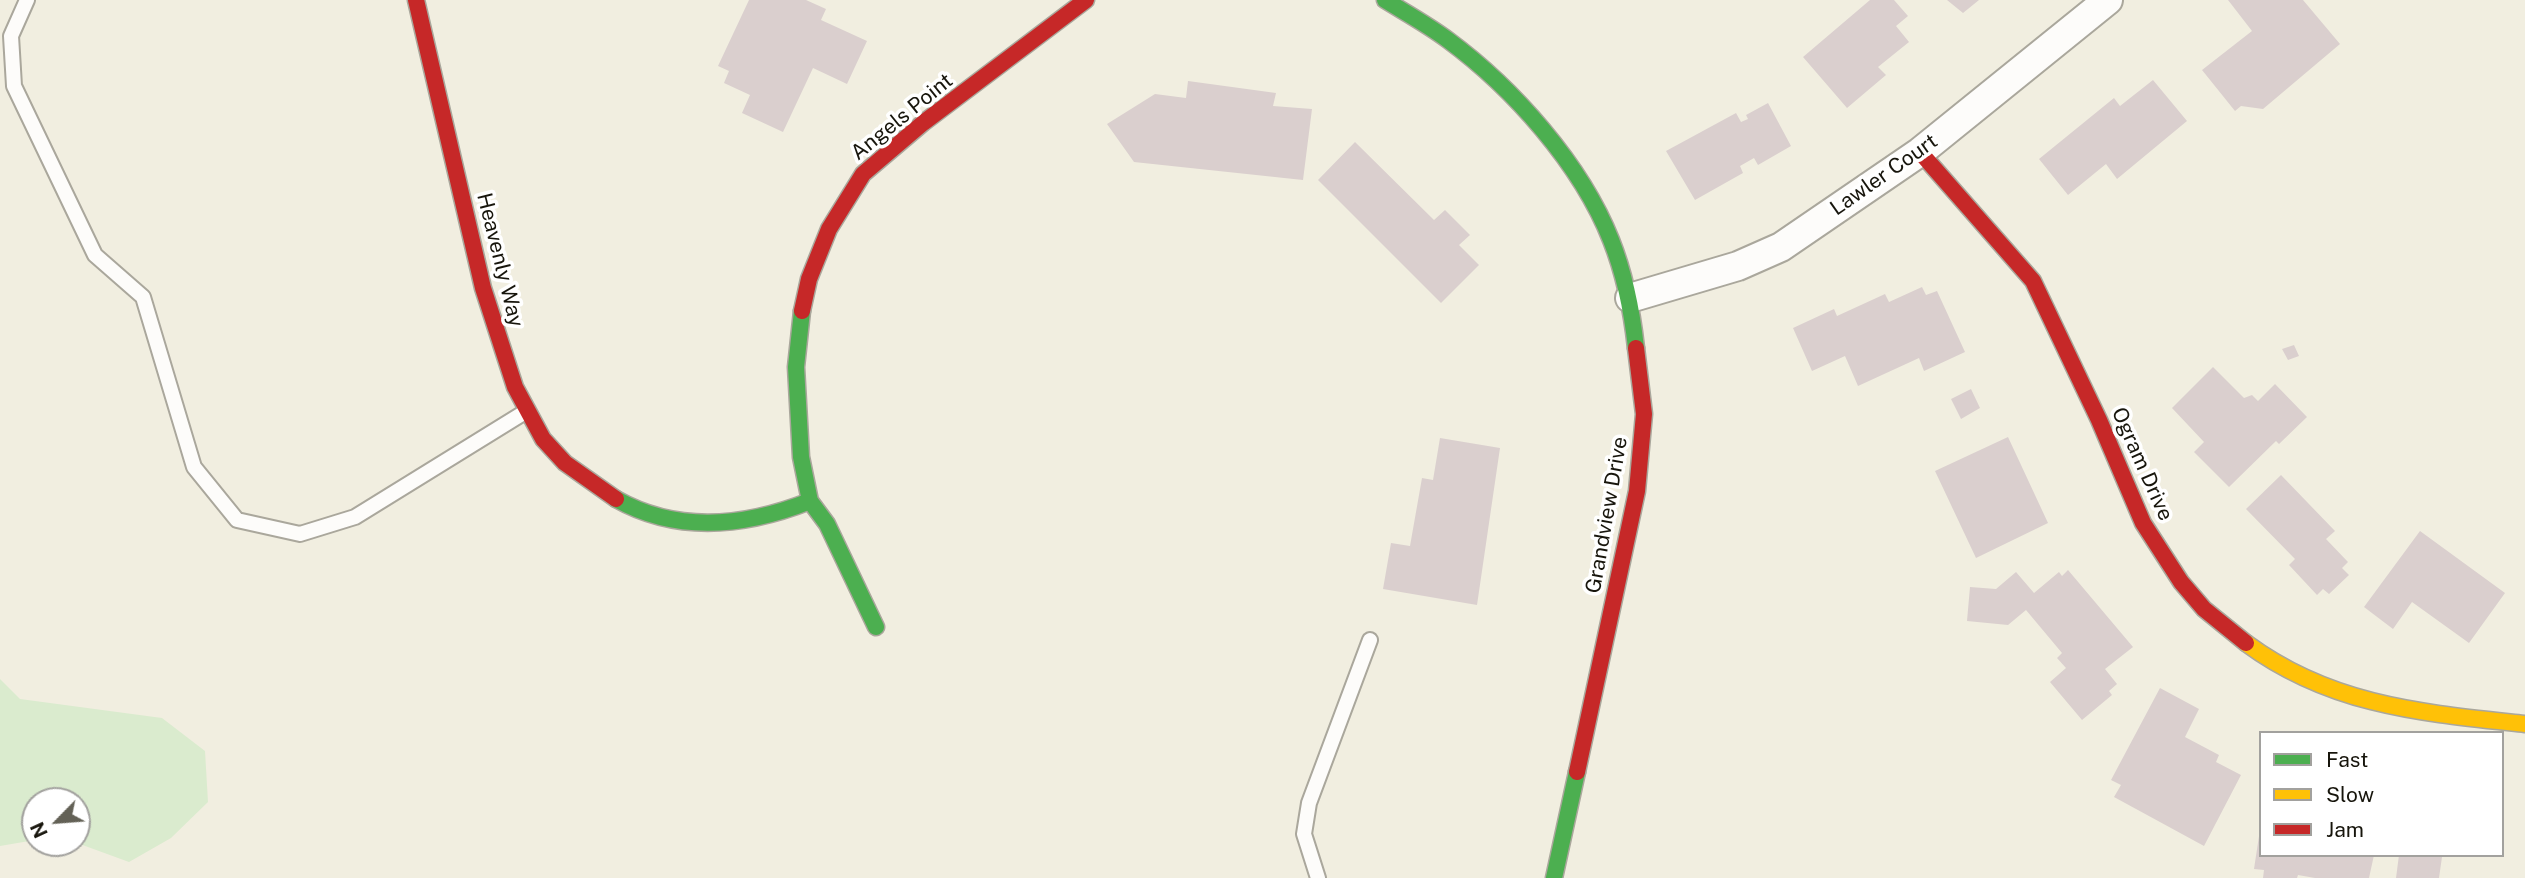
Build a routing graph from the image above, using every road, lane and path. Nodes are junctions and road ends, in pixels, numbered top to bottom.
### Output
1 (27, 0) edge
2 (415, 0) edge
3 (1086, 0) edge
4 (1385, 0) edge
5 (2108, 0) edge
6 (1920, 152) junction
7 (1630, 298) junction
8 (526, 411) junction
9 (810, 501) junction
10 (876, 627) dead end
11 (1370, 640) dead end
12 (2525, 724) edge
13 (1318, 878) edge
14 (1554, 878) edge

1 - 8 lane
2 - 8 street, Heavenly Way
3 - 9 street, Angels Point
4 - 7 street, Grandview Drive
5 - 6 street, Lawler Court
6 - 7 street, Lawler Court
6 - 12 street, Ogram Drive
7 - 14 street, Grandview Drive
8 - 9 street, Heavenly Way
9 - 10 street, Angels Point
11 - 13 lane

